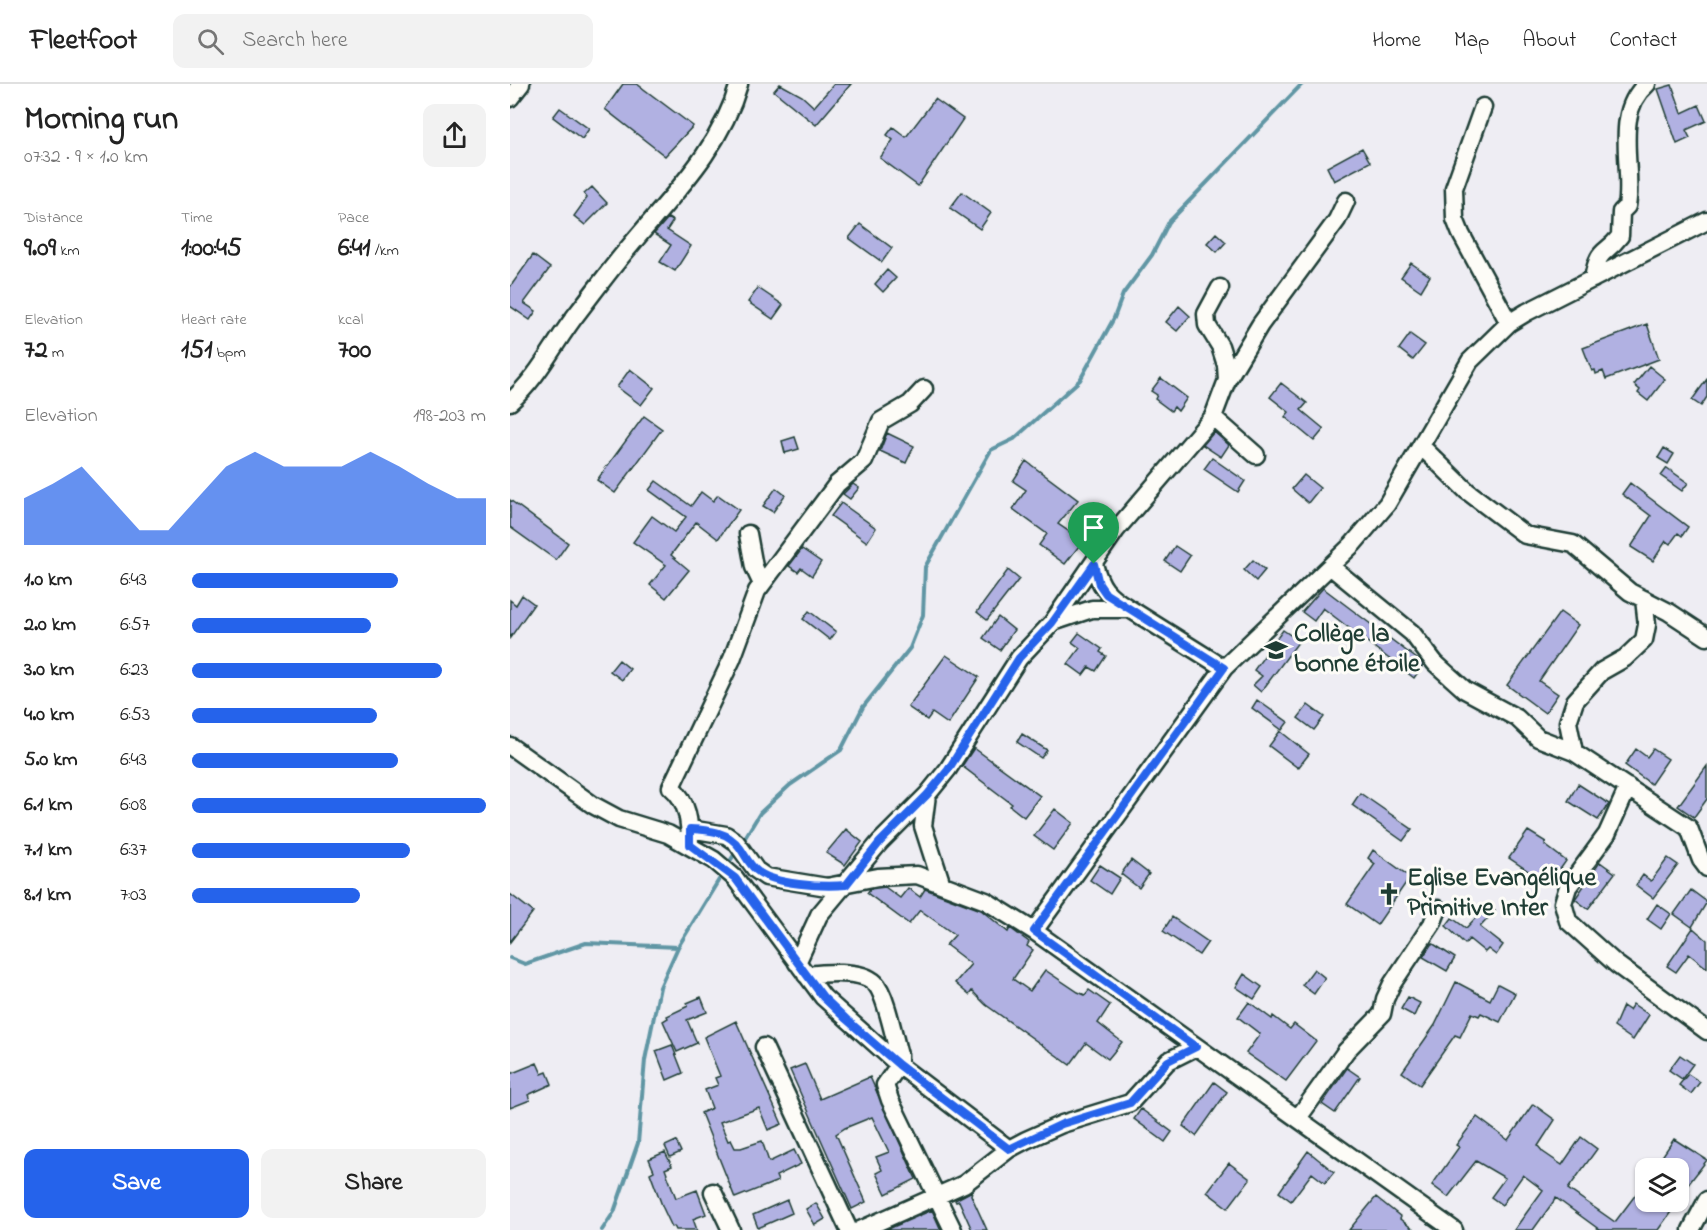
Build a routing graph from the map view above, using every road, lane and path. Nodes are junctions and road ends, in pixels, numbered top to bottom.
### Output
1 (521, 84) edge
2 (739, 84) edge
3 (1647, 84) edge
4 (510, 98) edge
5 (1483, 107) dead end
6 (1346, 201) dead end
7 (1707, 221) edge
8 (1593, 279) junction
9 (1220, 288) dead end
10 (1509, 323) junction
11 (1227, 380) junction
12 (924, 389) dead end
13 (510, 402) edge
14 (1213, 417) junction
15 (1421, 446) junction
16 (1256, 455) dead end
17 (748, 534) dead end
18 (1094, 564) junction
19 (1330, 566) junction
20 (762, 584) junction
21 (1644, 599) junction
22 (1130, 609) junction
23 (1052, 623) junction
24 (1707, 637) edge
25 (1224, 668) junction
26 (510, 746) edge
27 (1574, 752) junction
28 (1628, 787) junction
29 (927, 795) junction
30 (690, 837) junction
31 (1707, 868) edge
32 (941, 882) junction
33 (846, 885) junction
34 (1438, 909) dead end
35 (1034, 931) junction
36 (801, 969) junction
37 (1707, 1031) edge
38 (764, 1047) dead end
39 (1196, 1047) junction
40 (899, 1065) junction
41 (1298, 1118) junction
42 (1009, 1149) junction
43 (713, 1192) dead end
44 (938, 1198) junction
45 (1707, 1200) edge
46 (731, 1230) edge
47 (849, 1230) edge
48 (860, 1230) edge
49 (952, 1230) edge
50 (1454, 1230) edge
51 (1691, 1230) edge

1 - 4 street
2 - 13 street
3 - 8 street
5 - 10 street
6 - 11 street
7 - 8 street
8 - 10 street
9 - 11 street
10 - 15 street
11 - 14 street
12 - 20 street
14 - 16 street
14 - 18 street
15 - 19 street
15 - 21 street
17 - 20 street
18 - 22 street
18 - 23 street
19 - 25 street
19 - 27 street
20 - 30 street
21 - 24 street
21 - 27 street
22 - 23 street
22 - 25 street
23 - 29 street
25 - 35 street
26 - 30 street
27 - 28 street
28 - 31 street
28 - 37 street
29 - 32 street
29 - 33 street
30 - 33 street
30 - 36 street
32 - 33 street
32 - 35 street
33 - 36 street
34 - 41 street
35 - 39 street
36 - 40 street
36 - 40 street
38 - 47 street
39 - 41 street
39 - 42 street
40 - 42 street
40 - 44 street
41 - 50 street
42 - 44 street
43 - 46 street
44 - 48 street
44 - 49 street
45 - 51 street

